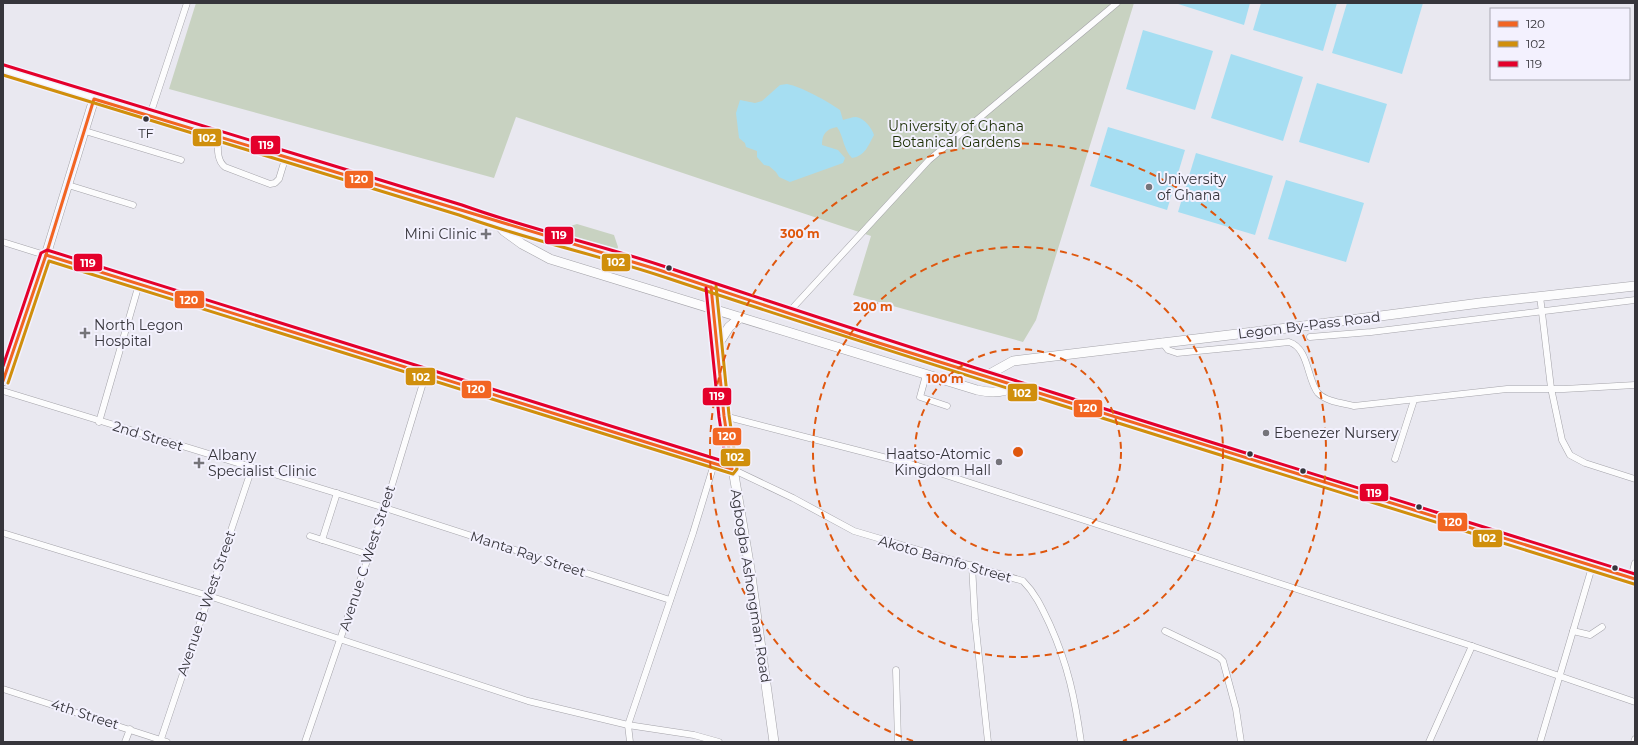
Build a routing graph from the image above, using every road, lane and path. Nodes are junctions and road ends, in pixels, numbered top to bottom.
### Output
1 (188, 3) edge
2 (1117, 3) edge
3 (3, 70) edge
4 (94, 99) junction
5 (150, 115) junction
6 (85, 131) junction
7 (218, 136) junction
8 (286, 156) junction
9 (181, 160) dead end
10 (68, 185) junction
11 (133, 206) dead end
12 (497, 222) junction
13 (3, 242) edge
14 (46, 255) junction
15 (139, 284) junction
16 (1635, 286) edge
17 (711, 287) junction
18 (1540, 296) junction
19 (1635, 300) edge
20 (713, 309) junction
21 (1542, 311) junction
22 (788, 313) junction
23 (741, 317) junction
24 (1310, 337) dead end
25 (1162, 342) junction
26 (717, 346) junction
27 (426, 373) junction
28 (926, 375) junction
29 (986, 376) junction
30 (3, 380) edge
31 (1015, 385) junction
32 (1635, 385) edge
33 (1551, 388) junction
34 (3, 391) edge
35 (1414, 400) junction
36 (947, 406) dead end
37 (724, 416) junction
38 (99, 422) junction
39 (1395, 459) dead end
40 (714, 464) junction
41 (252, 468) junction
42 (732, 469) junction
43 (1635, 479) edge
44 (337, 493) junction
45 (385, 508) junction
46 (3, 533) edge
47 (310, 536) dead end
48 (322, 540) junction
49 (369, 555) junction
50 (1635, 563) edge
51 (972, 565) junction
52 (1592, 567) junction
53 (1633, 579) edge
54 (209, 596) junction
55 (670, 600) junction
56 (1602, 627) dead end
57 (1165, 631) dead end
58 (1573, 631) junction
59 (341, 640) junction
60 (1472, 646) junction
61 (896, 670) dead end
62 (1559, 677) junction
63 (3, 689) edge
64 (1635, 702) edge
65 (628, 726) junction
66 (130, 729) junction
67 (1635, 739) edge
68 (164, 741) edge
69 (125, 742) edge
70 (305, 742) edge
71 (630, 742) edge
72 (720, 742) edge
73 (774, 742) edge
74 (898, 742) edge
75 (988, 742) edge
76 (1081, 742) edge
77 (1241, 742) edge
78 (1429, 742) edge
79 (1540, 742) edge
80 (1634, 742) edge

1 - 5 street
2 - 22 street
3 - 4 street
4 - 5 street
4 - 6 street
5 - 7 street
6 - 9 street
6 - 10 street
7 - 8 street
7 - 8 street
8 - 12 street
10 - 11 street
10 - 14 street
12 - 17 street
12 - 20 street
13 - 14 street, Akoto Bamfo Street
14 - 15 street, Akoto Bamfo Street
14 - 30 street
15 - 27 street, Akoto Bamfo Street
15 - 38 street
16 - 18 street, Legon By-Pass Road
17 - 20 street, Agbogba Ashongman Road
17 - 22 street
18 - 21 street
18 - 25 street, Legon By-Pass Road
19 - 21 street
20 - 23 street
20 - 26 street, Agbogba Ashongman Road
21 - 24 street
21 - 33 street
22 - 29 street
23 - 26 street
23 - 28 street
25 - 29 street, Legon By-Pass Road
25 - 35 street
26 - 37 street, Agbogba Ashongman Road
27 - 40 street, Akoto Bamfo Street
27 - 45 street, Avenue C West Street
28 - 31 street
28 - 36 street
29 - 31 street
31 - 52 street
32 - 33 street
33 - 35 street
33 - 43 street
34 - 38 street, 2nd Street
35 - 39 street
37 - 42 street, Agbogba Ashongman Road
37 - 60 street
38 - 41 street, 2nd Street
40 - 42 street, Akoto Bamfo Street
40 - 55 street
41 - 44 street, 2nd Street
41 - 54 street, Avenue B West Street
42 - 51 street, Akoto Bamfo Street
42 - 73 street, Agbogba Ashongman Road
44 - 45 street, 2nd Street
44 - 48 street
45 - 49 street, Avenue C West Street
45 - 55 street, Manta Ray Street
46 - 54 street
47 - 48 street
48 - 49 street
49 - 59 street, Avenue C West Street
50 - 53 street
51 - 75 street
51 - 76 street, Akoto Bamfo Street
52 - 53 street
52 - 58 street
54 - 59 street
54 - 68 street, Avenue B West Street
55 - 65 street
56 - 58 street
57 - 77 street
58 - 62 street
59 - 65 street
59 - 70 street, Avenue C West Street
60 - 62 street
60 - 78 street
61 - 74 street
62 - 64 street
62 - 79 street
63 - 66 street, 4th Street
65 - 71 street
65 - 72 street
66 - 68 street, 4th Street
66 - 69 street
67 - 80 street

